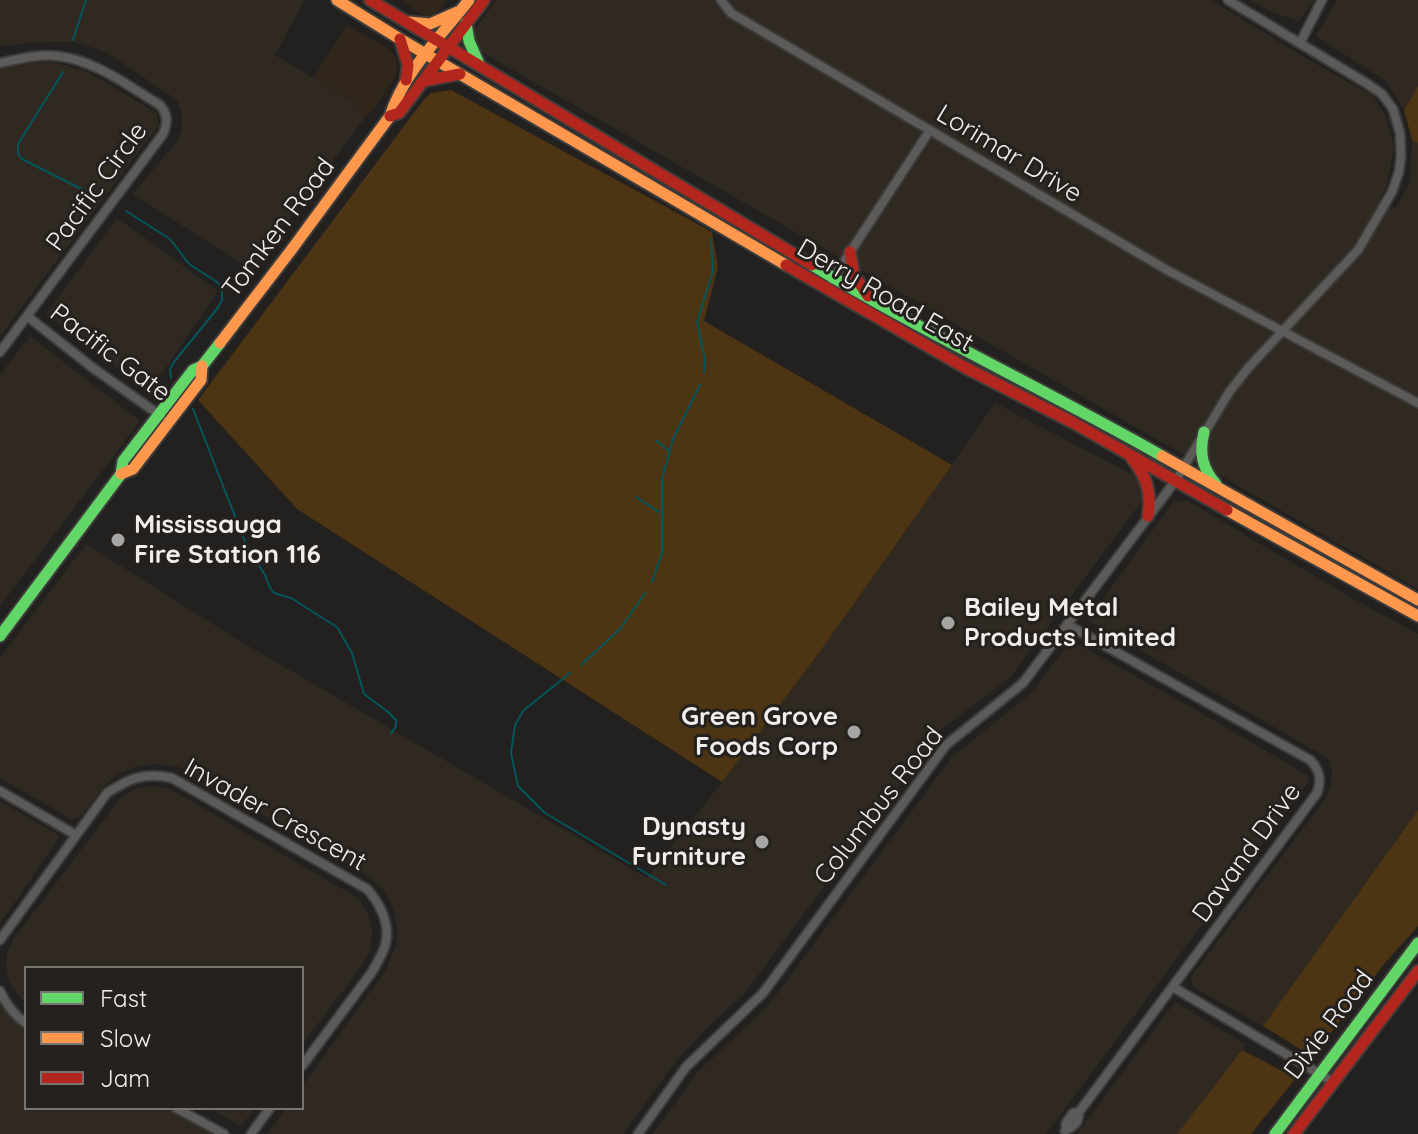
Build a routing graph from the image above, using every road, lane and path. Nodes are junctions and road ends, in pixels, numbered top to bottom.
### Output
1 (337, 0) edge
2 (370, 0) edge
3 (484, 0) edge
4 (721, 0) edge
5 (1228, 0) edge
6 (1322, 0) edge
7 (465, 5) edge
8 (400, 19) junction
9 (466, 23) junction
10 (400, 39) junction
11 (1300, 43) junction
12 (442, 44) junction
13 (432, 58) junction
14 (0, 63) edge
15 (480, 65) junction
16 (460, 74) junction
17 (423, 81) junction
18 (405, 85) junction
19 (390, 116) junction
20 (930, 130) junction
21 (850, 252) junction
22 (834, 277) junction
23 (826, 288) junction
24 (870, 300) junction
25 (27, 316) junction
26 (1283, 331) junction
27 (0, 352) edge
28 (1418, 403) edge
29 (164, 418) junction
30 (1204, 432) junction
31 (1128, 454) junction
32 (1184, 469) junction
33 (1176, 480) junction
34 (1222, 490) junction
35 (1148, 516) junction
36 (1418, 600) edge
37 (1418, 616) edge
38 (1068, 625) junction
39 (0, 636) edge
40 (0, 791) edge
41 (76, 835) junction
42 (0, 940) edge
43 (1418, 943) edge
44 (1418, 971) edge
45 (1173, 987) junction
46 (0, 991) edge
47 (24, 1022) edge
48 (304, 1063) edge
49 (1319, 1074) junction
50 (1333, 1082) junction
51 (180, 1110) edge
52 (269, 1110) edge
53 (1064, 1132) edge
54 (224, 1134) edge
55 (251, 1134) edge
56 (638, 1134) edge
57 (1275, 1134) edge
58 (1294, 1134) edge

1 - 10 main road, Derry Road East
2 - 8 main road, Derry Road East
3 - 9 main road, Tomken Road
4 - 20 street, Lorimar Drive
5 - 11 street, Columbus Road
6 - 11 street
7 - 8 main road
7 - 12 main road, Tomken Road
8 - 12 main road, Derry Road East
9 - 12 main road, Tomken Road
9 - 15 main road
10 - 13 main road, Derry Road East
10 - 18 main road
11 - 26 street, Columbus Road
12 - 13 main road, Tomken Road
12 - 15 main road, Derry Road East
13 - 16 main road, Derry Road East
13 - 17 main road, Tomken Road
13 - 18 main road, Tomken Road
14 - 25 street, Pacific Circle
15 - 22 main road, Derry Road East
16 - 17 main road
16 - 23 main road, Derry Road East
17 - 19 main road, Tomken Road
18 - 19 main road, Tomken Road
19 - 29 main road, Tomken Road
20 - 21 street
20 - 26 street, Lorimar Drive
21 - 22 street
21 - 24 main road
22 - 23 street
22 - 24 main road, Derry Road East
23 - 31 main road, Derry Road East
24 - 32 main road, Derry Road East
25 - 27 street, Pacific Circle
25 - 29 street, Pacific Gate
26 - 28 street, Lorimar Drive
26 - 30 street, Columbus Road
29 - 39 main road, Tomken Road
30 - 32 street, Columbus Road
30 - 34 main road
31 - 33 main road, Derry Road East
31 - 35 main road
32 - 33 street, Columbus Road
32 - 34 main road, Derry Road East
33 - 35 street, Columbus Road
33 - 37 main road, Derry Road East
34 - 36 main road, Derry Road East
35 - 38 street, Columbus Road
38 - 45 street, Davand Drive
38 - 56 street, Columbus Road
40 - 41 street
41 - 42 street, Invader Crescent
41 - 48 street, Invader Crescent
43 - 49 main road, Dixie Road
44 - 50 main road, Dixie Road
45 - 49 street
45 - 53 street, Davand Drive
46 - 47 street
49 - 50 street
49 - 57 main road, Dixie Road
50 - 58 main road, Dixie Road
51 - 54 street
52 - 55 street

